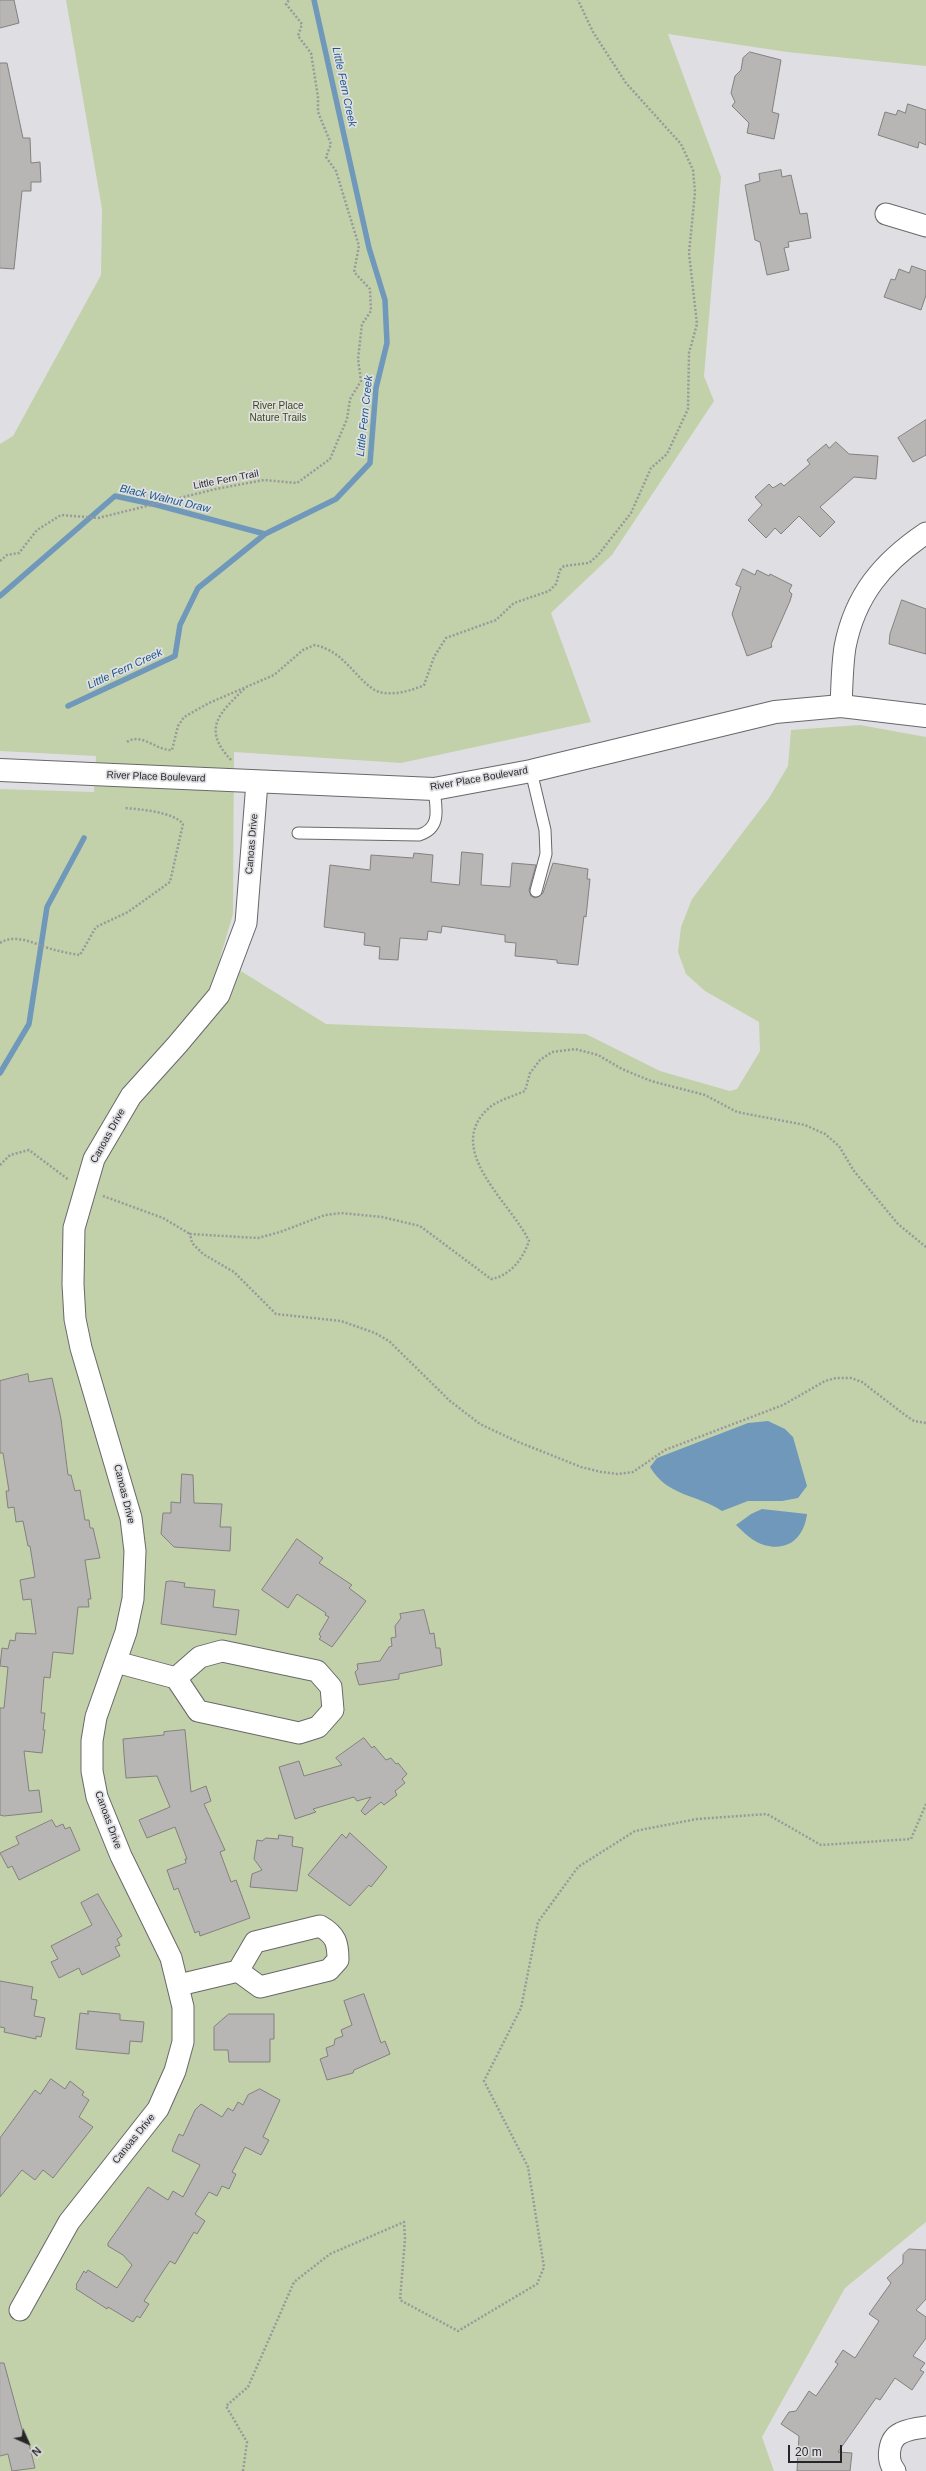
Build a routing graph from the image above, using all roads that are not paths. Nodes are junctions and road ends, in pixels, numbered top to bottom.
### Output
1 (886, 214) dead end
2 (926, 226) edge
3 (926, 533) edge
4 (841, 706) junction
5 (926, 716) edge
6 (0, 770) edge
7 (531, 771) junction
8 (250, 782) junction
9 (434, 789) junction
10 (298, 833) dead end
11 (536, 891) dead end
12 (116, 1662) junction
13 (176, 1678) junction
14 (238, 1972) dead end
15 (179, 1985) junction
16 (20, 2310) dead end
17 (926, 2427) edge
18 (895, 2471) edge

1 - 2 street
3 - 4 street
4 - 5 street, River Place Boulevard
4 - 7 street, River Place Boulevard
6 - 8 street, River Place Boulevard
7 - 9 street, River Place Boulevard
7 - 11 lane
8 - 9 street, River Place Boulevard
8 - 12 street, Canoas Drive
9 - 10 lane
12 - 13 street
12 - 15 street, Canoas Drive
13 - 13 street
14 - 15 street
15 - 16 street, Canoas Drive
17 - 18 street

